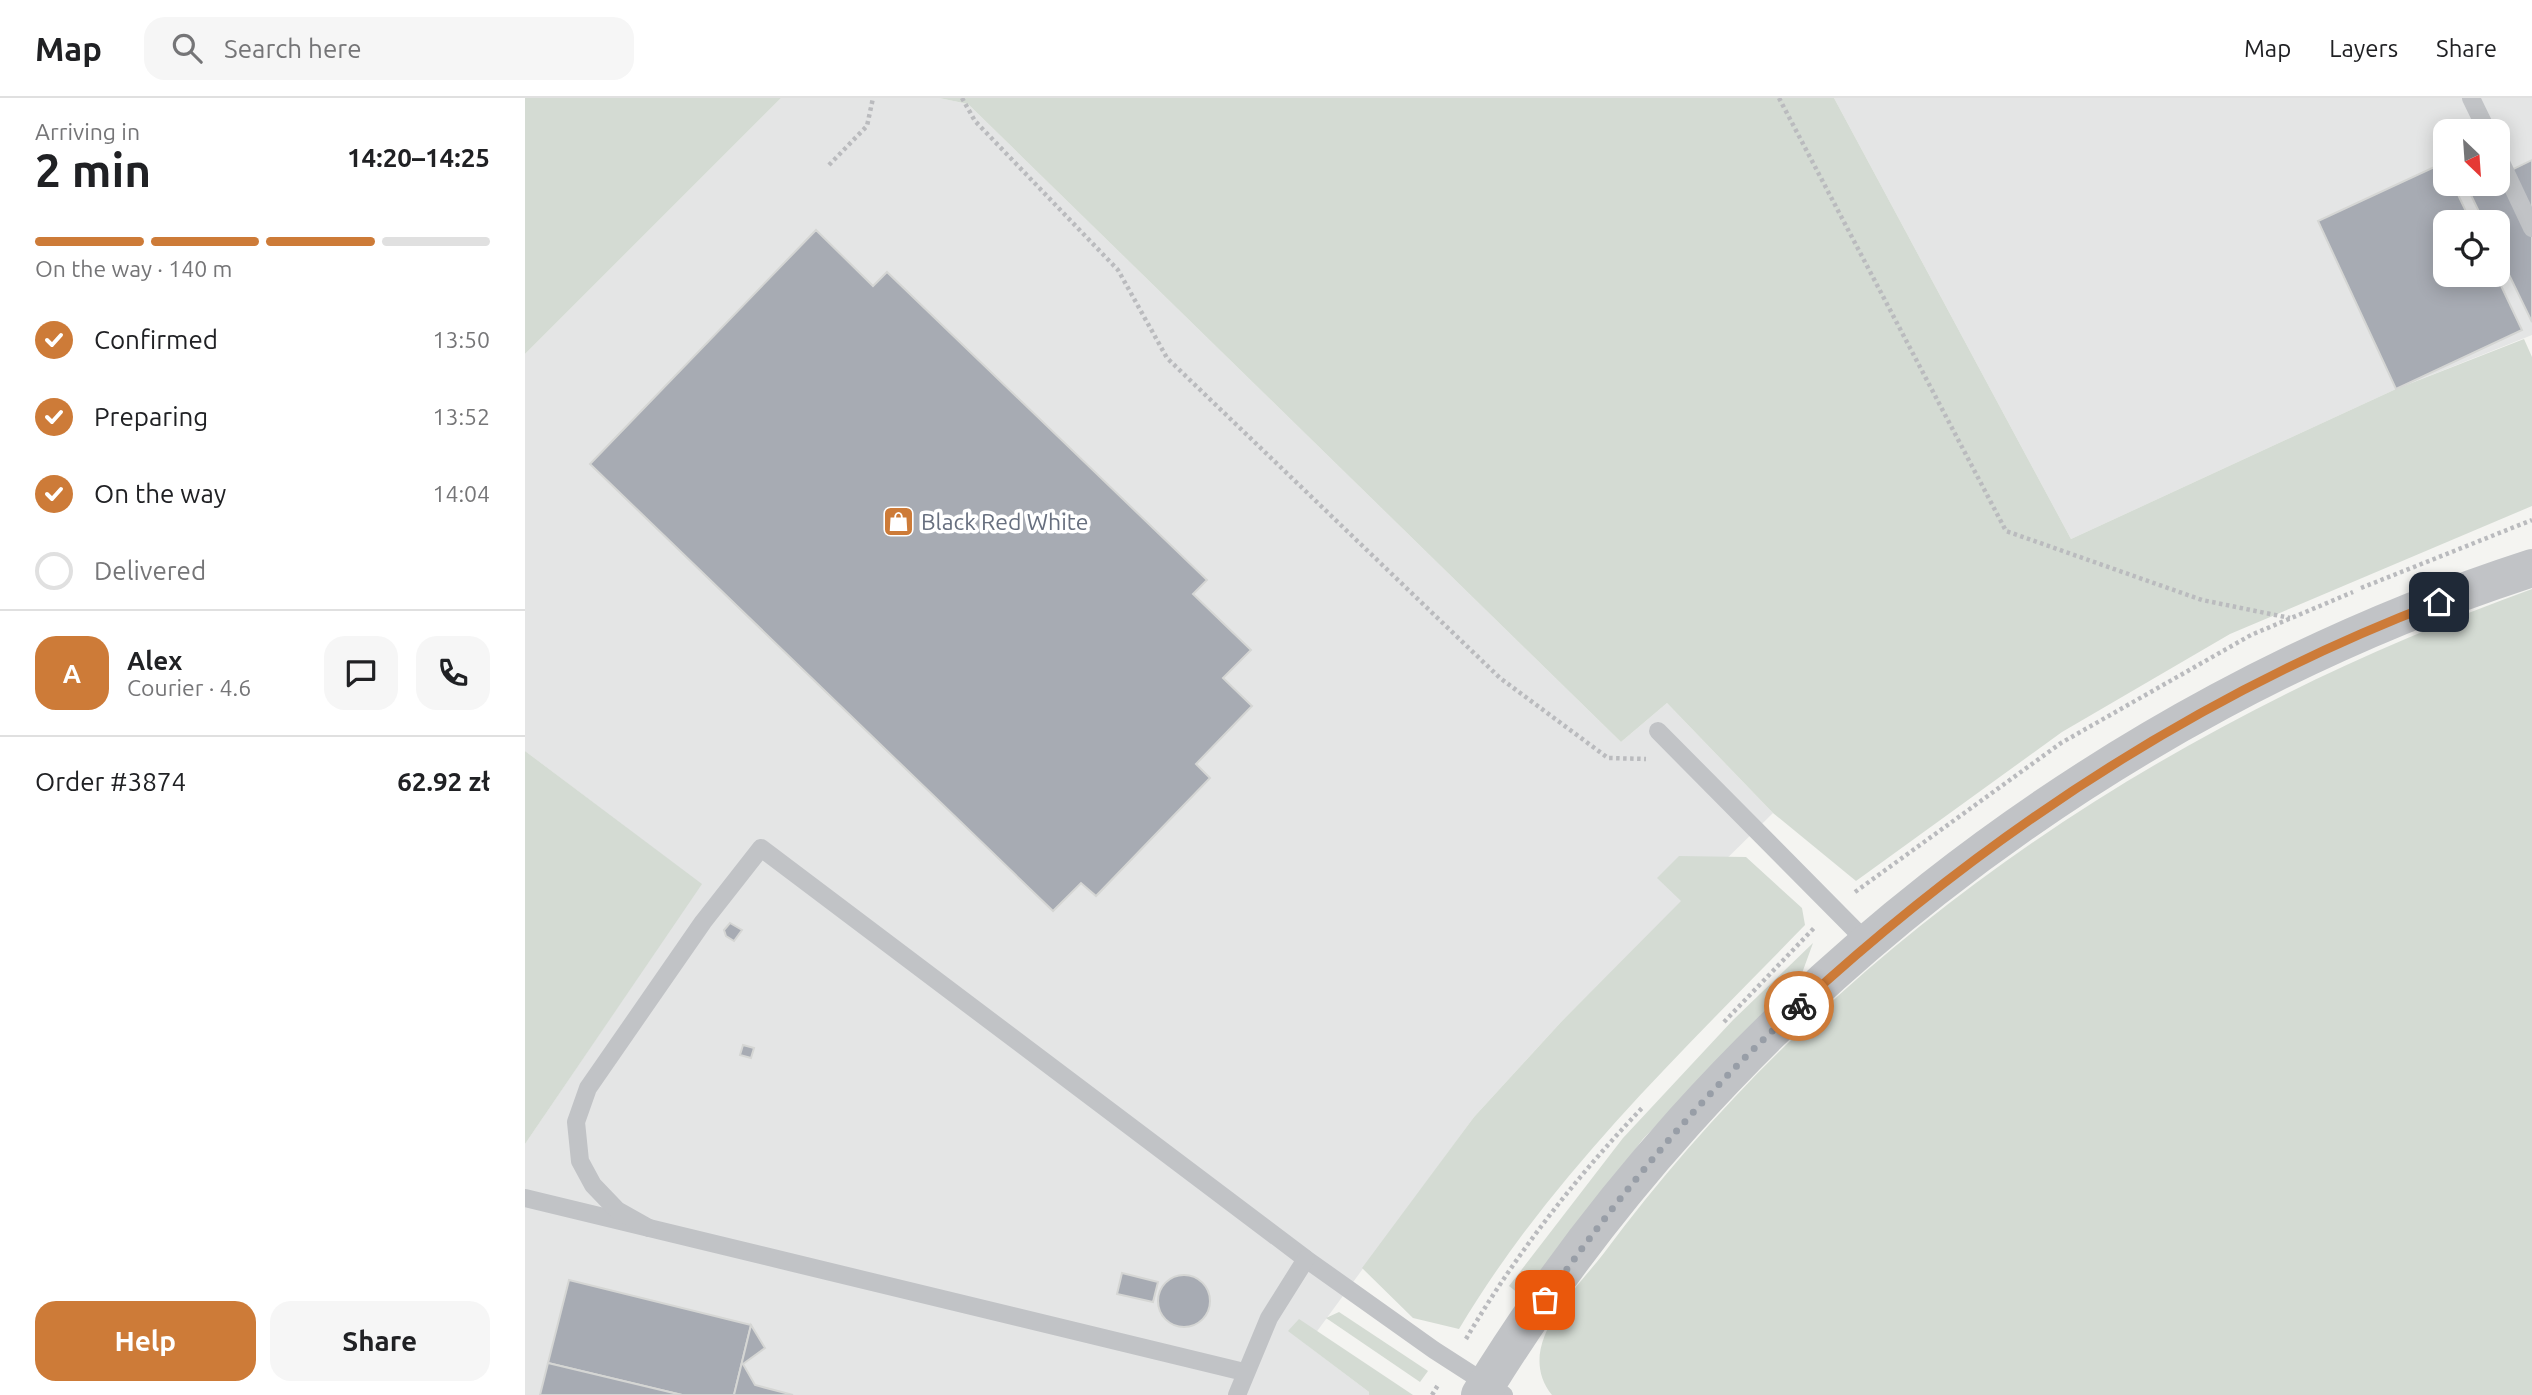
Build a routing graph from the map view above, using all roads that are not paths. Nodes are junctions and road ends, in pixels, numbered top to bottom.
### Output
1 (2471, 98) edge
2 (2481, 119) edge
3 (2510, 181) edge
4 (2532, 228) edge
5 (2532, 568) edge
6 (1658, 731) dead end
7 (1868, 943) junction
8 (525, 1198) edge
9 (649, 1228) junction
10 (1306, 1259) junction
11 (1244, 1372) junction
12 (1490, 1391) edge
13 (1237, 1395) edge

1 - 2 lane
3 - 4 lane
5 - 7 street
6 - 7 lane
7 - 12 street
8 - 9 lane
9 - 10 lane
9 - 11 lane
10 - 11 lane
10 - 12 lane
11 - 13 lane

